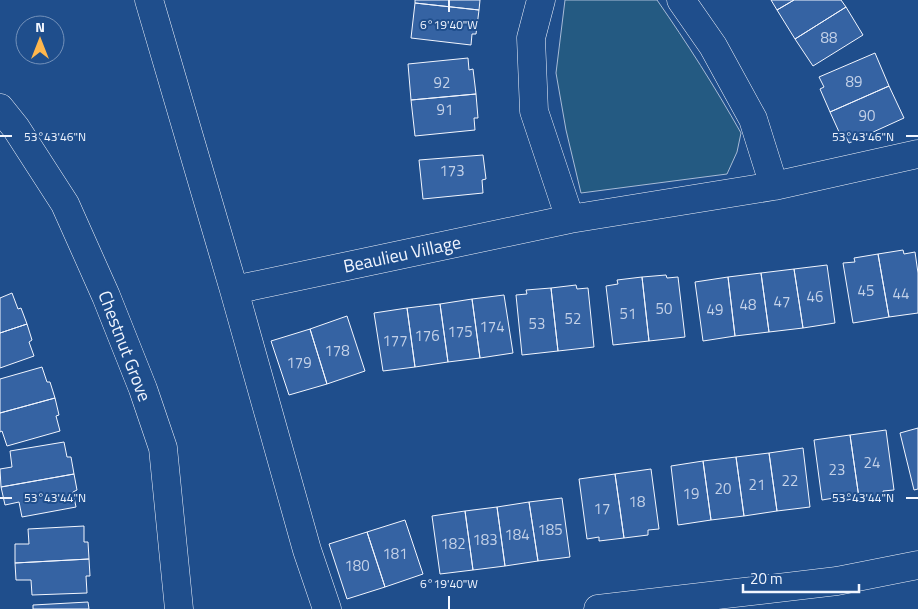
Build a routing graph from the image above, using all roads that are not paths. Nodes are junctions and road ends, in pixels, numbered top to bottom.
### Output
1 (149, 0) edge
2 (541, 0) edge
3 (681, 0) edge
4 (0, 108) edge
5 (918, 154) edge
6 (774, 186) junction
7 (570, 219) junction
8 (234, 290) junction
9 (918, 564) edge
10 (179, 609) edge
11 (327, 609) edge
12 (598, 609) edge

1 - 8 street
2 - 7 street
3 - 6 street
4 - 10 street, Chestnut Grove
5 - 6 street, Beaulieu Village
6 - 7 street, Beaulieu Village
7 - 8 street, Beaulieu Village
8 - 11 street
9 - 12 street

